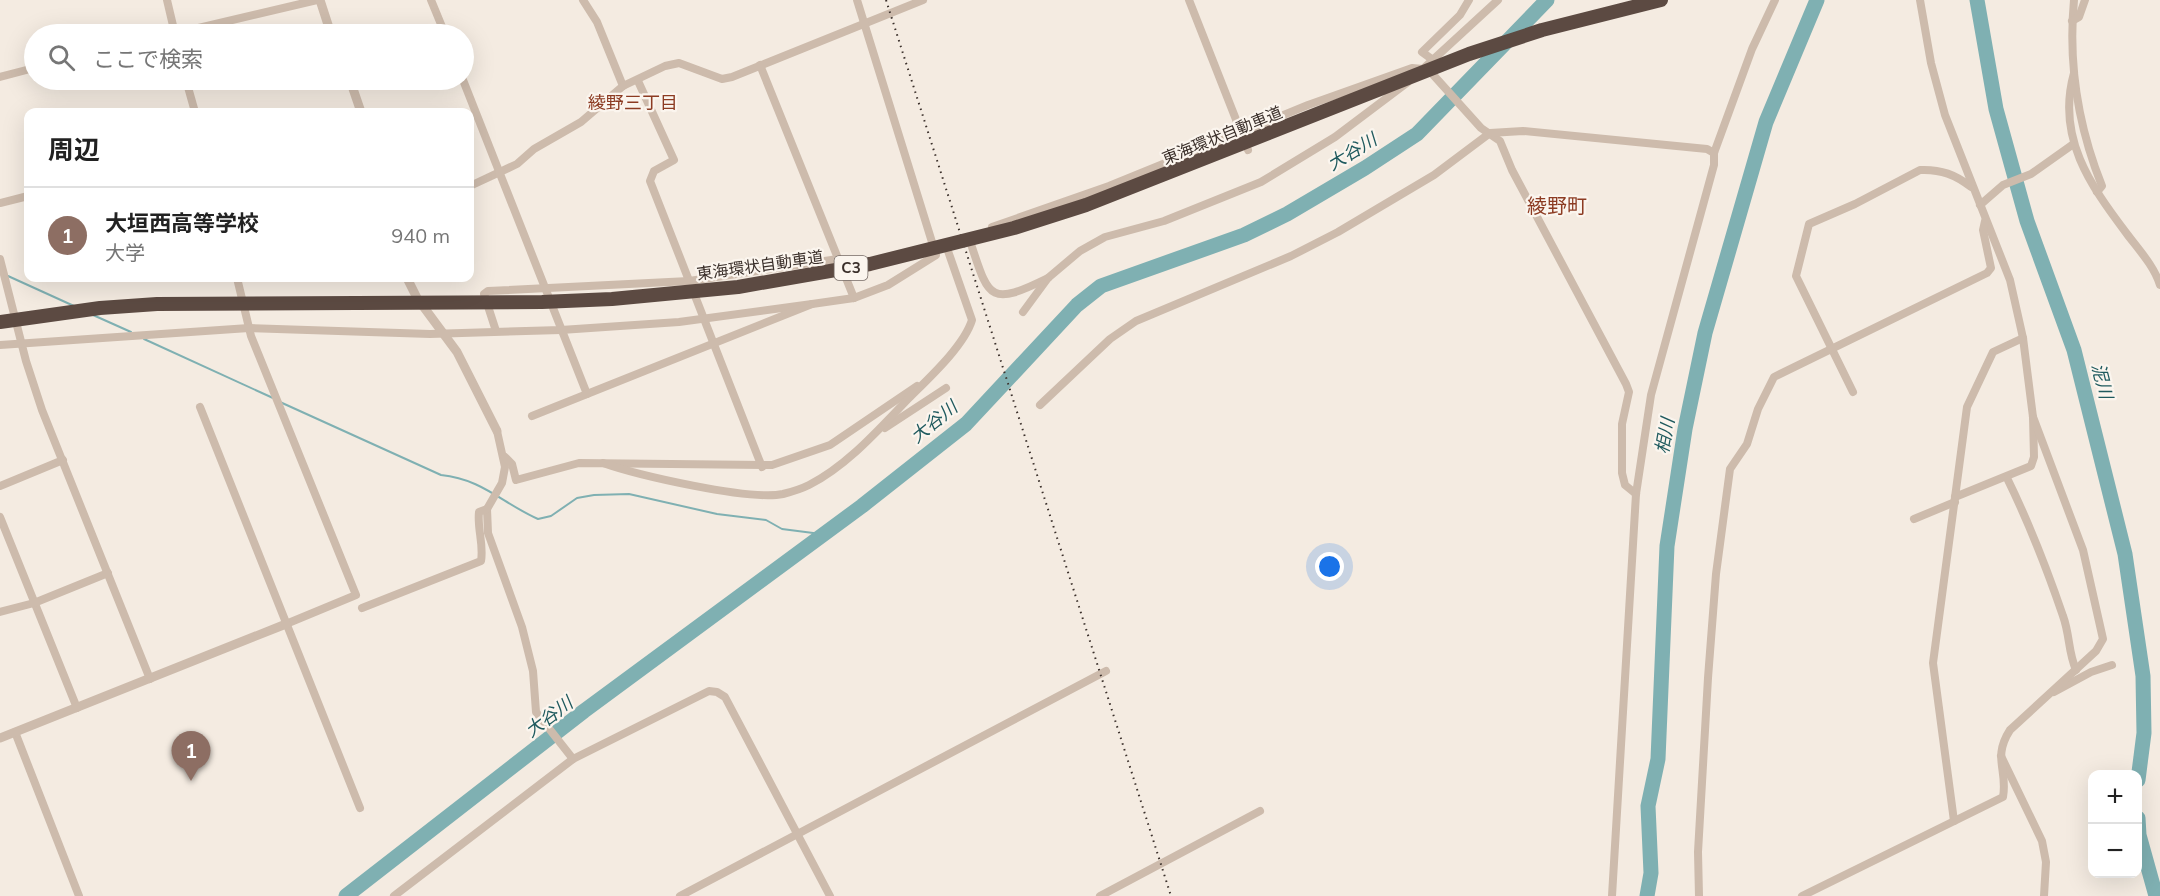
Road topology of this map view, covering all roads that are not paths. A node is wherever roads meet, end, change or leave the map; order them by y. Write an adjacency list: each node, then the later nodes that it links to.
1 (167, 0): 16 (street)
2 (318, 0): 17 (street); 18 (street)
3 (431, 0): 19 (street)
4 (583, 0): 28 (street)
5 (857, 0): 20 (street)
6 (923, 0): 20 (street)
7 (1189, 0): 34 (street)
8 (1469, 0): 21 (street)
9 (1498, 0): 21 (street)
10 (1661, 0): 62 (highway, 東海環状自動車道 / C3, bridge)
11 (1775, 0): 38 (street)
12 (1920, 0): 41 (street)
13 (2074, 0): 15 (street)
14 (2085, 0): 15 (street)
15 (2072, 21): 25 (street)
16 (172, 24)
17 (216, 24)
18 (327, 24)
19 (441, 24)
20 (865, 24): 22 (street); 49 (street)
21 (1433, 60): 23 (street)
22 (760, 65): 27 (street); 50 (street)
23 (1424, 68): 34 (street); 35 (street); 52 (street)
24 (24, 71): 26 (street)
25 (2073, 73): 36 (street); 42 (street)
26 (0, 77)
27 (638, 81): 28 (street); 53 (street)
28 (622, 86): 39 (street)
29 (189, 90): 32 (street)
30 (353, 90): 33 (street)
31 (467, 90): 39 (street)
32 (194, 108)
33 (360, 108)
34 (1241, 133): 37 (street); 47 (street)
35 (1490, 133): 38 (street); 76 (street); 88 (street)
36 (2072, 145): 42 (street); 45 (street)
37 (1248, 150)
38 (1714, 153): 88 (street)
39 (501, 174): 40 (street); 57 (street)
40 (474, 184)
41 (1972, 188): 45 (street); 71 (street)
42 (2097, 192): 56 (street)
43 (24, 197): 44 (street)
44 (0, 203)
45 (1980, 205): 46 (street)
46 (1985, 221): 67 (street); 71 (street)
47 (970, 241): 48 (street); 52 (street)
48 (948, 251): 49 (street); 72 (street)
49 (936, 255): 58 (street)
50 (838, 259): 53 (street); 58 (street)
51 (0, 260): 68 (street)
52 (1048, 278): 60 (street)
53 (689, 281): 57 (street); 61 (street)
54 (238, 282): 63 (street)
55 (409, 282): 66 (street)
56 (2160, 285)
57 (545, 290): 64 (street); 65 (street)
58 (854, 298): 59 (street)
59 (812, 304): 61 (street); 69 (street)
60 (1023, 312)
61 (705, 319): 64 (street); 69 (street)
62 (0, 322)
63 (249, 328): 66 (street); 68 (street); 98 (street)
64 (561, 330): 65 (street); 75 (street)
65 (496, 331): 66 (street)
66 (444, 333): 80 (street)
67 (2023, 338): 79 (street); 89 (street)
68 (21, 343): 70 (street); 83 (street)
69 (714, 344): 75 (street); 85 (street)
70 (0, 345)
71 (1831, 349): 74 (street); 119 (street)
72 (928, 379): 81 (street); 85 (street)
73 (946, 388): 81 (street)
74 (1853, 392)
75 (587, 394): 78 (street)
76 (1040, 405)
77 (200, 407): 98 (street)
78 (532, 416)
79 (2033, 417): 86 (street); 100 (street)
80 (497, 431): 82 (street)
81 (873, 435): 84 (street)
82 (505, 458): 84 (street); 90 (street)
83 (63, 460): 87 (street); 94 (street)
84 (603, 463): 85 (street)
85 (762, 467)
86 (2007, 478): 89 (street); 100 (street)
87 (0, 486)
88 (1636, 494): 118 (street)
89 (1955, 499): 92 (street); 111 (street)
90 (487, 509): 96 (street); 107 (street)
91 (0, 517): 93 (street)
92 (1914, 519)
93 (3, 531): 95 (street)
94 (108, 573): 95 (street); 102 (street)
95 (34, 603): 97 (street); 104 (street)
96 (362, 608)
97 (0, 612)
98 (286, 624): 102 (street); 109 (street)
99 (2112, 665): 103 (street)
100 (2076, 670): 103 (street)
101 (1106, 671): 112 (street)
102 (150, 678): 104 (street)
103 (2049, 694): 108 (street)
104 (77, 708): 105 (street)
105 (15, 732): 106 (street); 113 (street)
106 (0, 738)
107 (571, 755): 112 (street); 114 (street)
108 (1999, 756): 111 (street); 121 (street)
109 (360, 808)
110 (1260, 811): 117 (street)
111 (1954, 821): 120 (street)
112 (798, 835): 115 (street); 116 (street)
113 (79, 896)
114 (394, 896)
115 (680, 896)
116 (830, 896)
117 (1100, 896)
118 (1612, 896)
119 (1699, 896)
120 (1802, 896)
121 (2044, 896)

